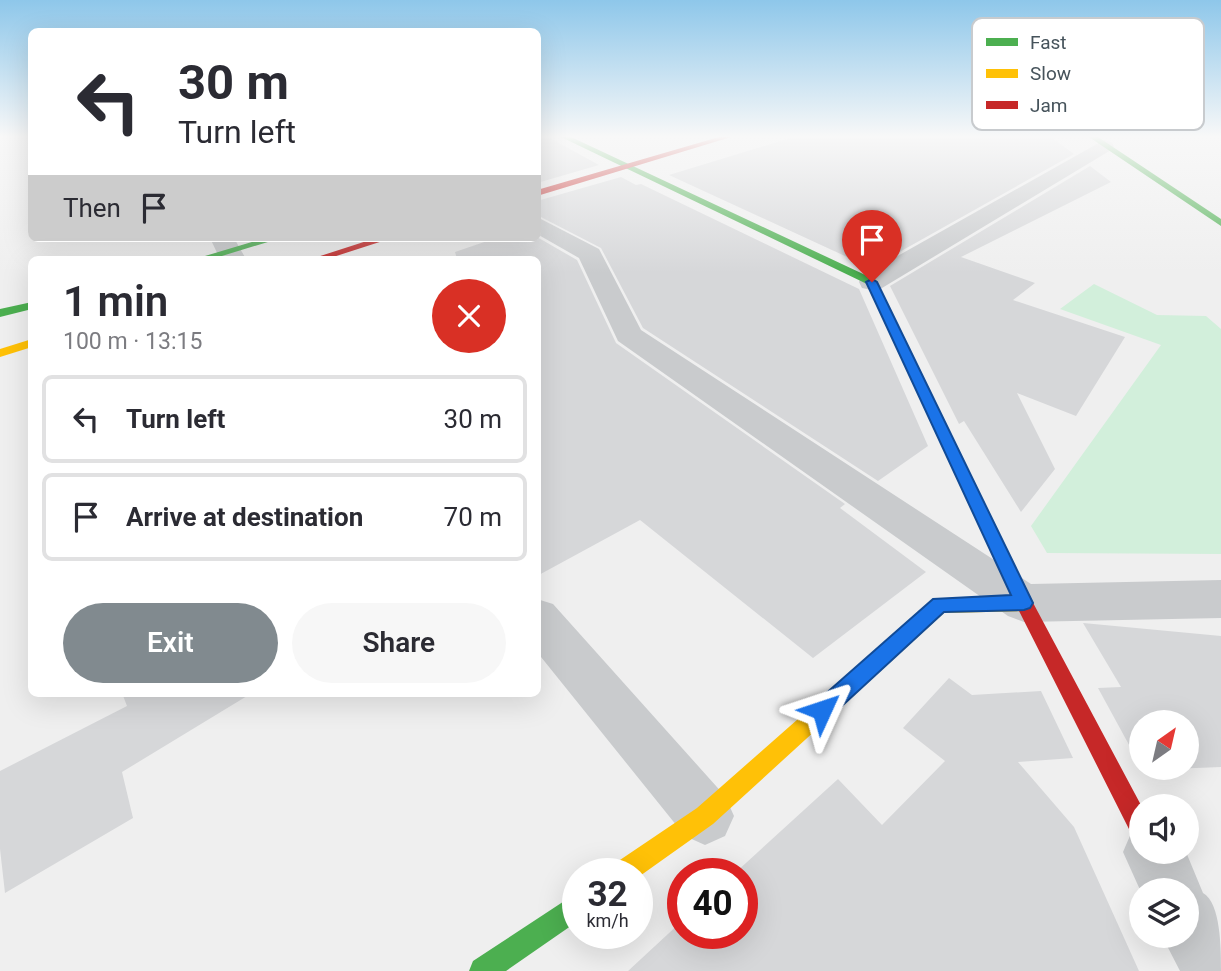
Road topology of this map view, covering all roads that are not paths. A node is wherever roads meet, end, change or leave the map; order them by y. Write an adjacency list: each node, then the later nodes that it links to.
1 (574, 182): 5 (main road)
2 (660, 182): 13 (main road)
3 (1032, 182): 13 (street)
4 (1160, 182): 6 (main road)
5 (541, 192)
6 (1221, 223)
7 (541, 226): 19 (street)
8 (260, 242): 10 (main road)
9 (373, 242): 12 (main road)
10 (227, 250): 11 (main road)
11 (209, 256)
12 (326, 256)
13 (872, 282): 19 (main road)
14 (28, 306): 15 (main road)
15 (0, 313)
16 (28, 344): 17 (main road)
17 (0, 353)
18 (1221, 599): 19 (street)
19 (1024, 603): 21 (main road); 22 (main road)
20 (541, 623): 22 (street)
21 (1129, 806)
22 (705, 816): 23 (main road)
23 (645, 858)
24 (562, 916): 26 (main road)
25 (1199, 941): 27 (street)
26 (483, 971)
27 (1215, 971)

